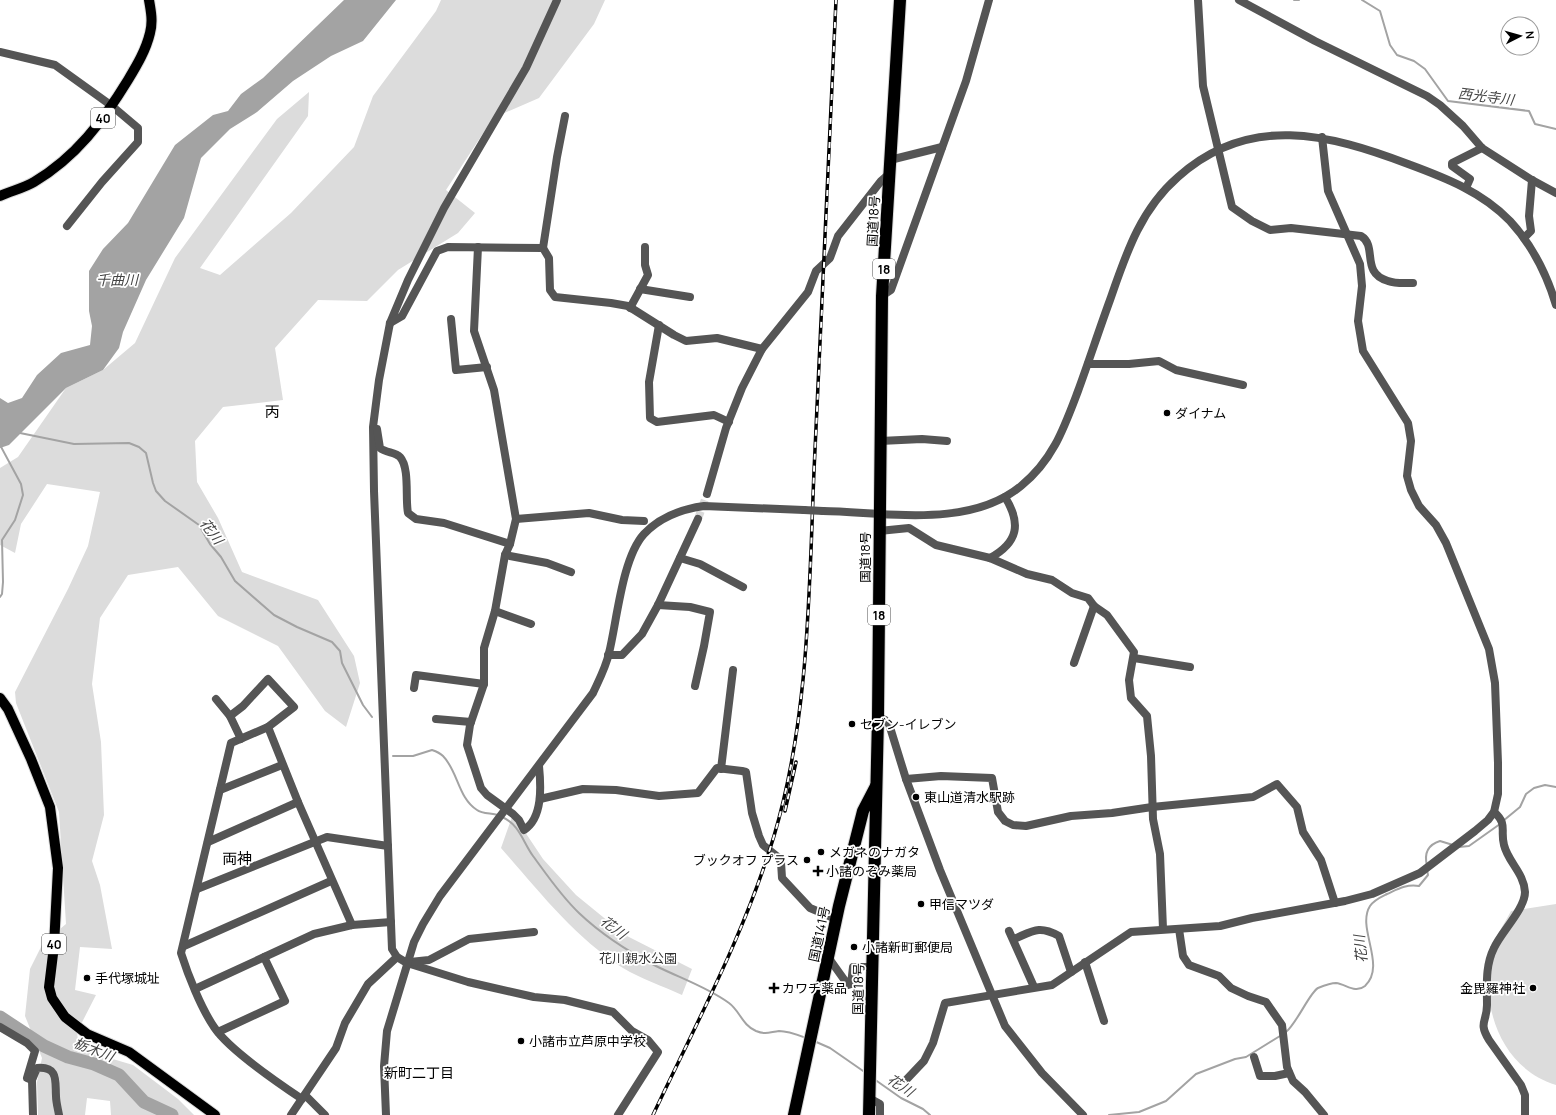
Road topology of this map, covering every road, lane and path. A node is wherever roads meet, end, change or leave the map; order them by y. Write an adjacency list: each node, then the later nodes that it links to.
1 (149, 0): 8 (main road, 40)
2 (558, 0): 33 (street)
3 (900, 0): 14 (highway, 国道18号 / 18)
4 (989, 0): 11 (street)
5 (1198, 0): 13 (street)
6 (1240, 0): 12 (street)
7 (0, 52): 8 (street)
8 (112, 106): 19 (main road, 40); 20 (street)
9 (565, 116): 25 (street)
10 (1322, 138): 13 (street); 17 (street); 21 (street)
11 (942, 147): 14 (street); 28 (street)
12 (1482, 148): 16 (street); 17 (street)
13 (1218, 151): 21 (street); 36 (street)
14 (890, 160): 15 (highway, 国道18号 / 18)
15 (889, 174): 28 (highway, 国道18号 / 18); 35 (street)
16 (1532, 180): 18 (street); 22 (street)
17 (1466, 188): 22 (street)
18 (1556, 193)
19 (0, 196)
20 (66, 226)
21 (1348, 236): 26 (street); 86 (street)
22 (1524, 238): 30 (street)
23 (478, 247): 25 (street); 33 (street); 37 (street)
24 (645, 247): 27 (street)
25 (543, 248): 31 (street)
26 (1413, 284)
27 (640, 289): 29 (street); 31 (street)
28 (882, 296): 41 (highway, 国道18号 / 18)
29 (690, 297)
30 (1556, 306)
31 (630, 308): 34 (street)
32 (451, 319): 37 (street)
33 (390, 323): 40 (street)
34 (660, 325): 35 (street); 39 (street)
35 (762, 350): 39 (street)
36 (1088, 364): 38 (street); 44 (street)
37 (486, 367): 46 (street)
38 (1243, 385)
39 (729, 422): 43 (street)
40 (373, 427): 50 (street); 91 (street)
41 (880, 441): 42 (street); 45 (highway, 国道18号 / 18)
42 (946, 441)
43 (707, 494)
44 (1005, 497): 45 (street); 53 (street)
45 (879, 513): 49 (highway, 国道18号 / 18); 60 (street, bridge)
46 (516, 519): 48 (street); 50 (street)
47 (698, 519): 52 (street)
48 (644, 521)
49 (879, 531): 53 (street); 71 (highway, 国道18号 / 18)
50 (510, 544): 51 (street)
51 (506, 555): 54 (street); 58 (street)
52 (680, 558): 55 (street); 56 (street)
53 (990, 558): 57 (street)
54 (570, 572)
55 (743, 588)
56 (658, 605): 60 (street); 66 (street)
57 (1094, 606): 61 (street); 62 (street)
58 (495, 611): 59 (street); 65 (street)
59 (531, 624)
60 (608, 655): 77 (street)
61 (1134, 658): 63 (street); 84 (street)
62 (1074, 663)
63 (1190, 667)
64 (733, 670): 78 (street)
65 (484, 684): 67 (street); 73 (street)
66 (695, 686)
67 (414, 688)
68 (0, 698): 125 (main road, 40)
69 (216, 699): 70 (street)
70 (230, 716): 74 (street); 75 (street)
71 (878, 717): 79 (street); 80 (highway, 国道18号 / 18)
72 (436, 719): 73 (street)
73 (471, 722): 85 (street)
74 (268, 727): 75 (street); 76 (street)
75 (240, 739): 81 (street)
76 (282, 765): 81 (street); 83 (street)
77 (539, 766): 82 (street); 85 (street)
78 (721, 769): 82 (street); 95 (street)
79 (906, 779): 84 (street); 113 (street)
80 (876, 785): 87 (highway, 国道141号); 88 (highway, 国道18号 / 18)
81 (220, 790): 89 (street)
82 (540, 799): 85 (street)
83 (298, 802): 89 (street); 90 (street)
84 (1152, 807): 94 (street); 98 (street)
85 (504, 812): 108 (street)
86 (1494, 812): 94 (street); 135 (street)
87 (859, 826): 88 (highway); 95 (highway, 国道141号)
88 (876, 831): 109 (highway, 国道18号 / 18)
89 (208, 842): 93 (street)
90 (315, 842): 91 (street); 92 (street); 93 (street)
91 (388, 846): 96 (street)
92 (331, 881): 97 (street); 103 (street)
93 (197, 889): 103 (street)
94 (1335, 903): 99 (street)
95 (836, 919): 106 (highway, 国道141号)
96 (391, 922): 97 (street); 105 (street)
97 (352, 925): 104 (street)
98 (1163, 929): 99 (street); 107 (street)
99 (1179, 929): 118 (street)
100 (1009, 931): 102 (street)
101 (534, 932): 108 (street)
102 (1014, 939): 110 (street); 111 (street)
103 (184, 946): 112 (street)
104 (264, 957): 112 (street); 116 (street)
105 (397, 957): 108 (street); 121 (street)
106 (828, 957): 109 (street); 130 (highway, 国道141号)
107 (1086, 962): 110 (street); 114 (street)
108 (407, 963): 128 (street); 129 (street)
109 (873, 967): 122 (highway, 国道18号 / 18)
110 (1071, 972): 111 (street)
111 (1034, 987): 113 (street)
112 (195, 989): 116 (street)
113 (990, 994): 120 (street); 133 (street)
114 (1104, 1021)
115 (0, 1027): 119 (street)
116 (218, 1032): 121 (street)
117 (1254, 1057): 118 (street)
118 (1289, 1073): 134 (street)
119 (32, 1080): 123 (street); 124 (street)
120 (906, 1080)
121 (303, 1097): 126 (street); 127 (street)
122 (869, 1098): 131 (highway, 国道18号 / 18); 132 (street)
123 (33, 1115)
124 (59, 1115)
125 (215, 1115)
126 (291, 1115)
127 (325, 1115)
128 (386, 1115)
129 (618, 1115)
130 (794, 1115)
131 (869, 1115)
132 (880, 1115)
133 (1083, 1115)
134 (1324, 1115)
135 (1525, 1115)

